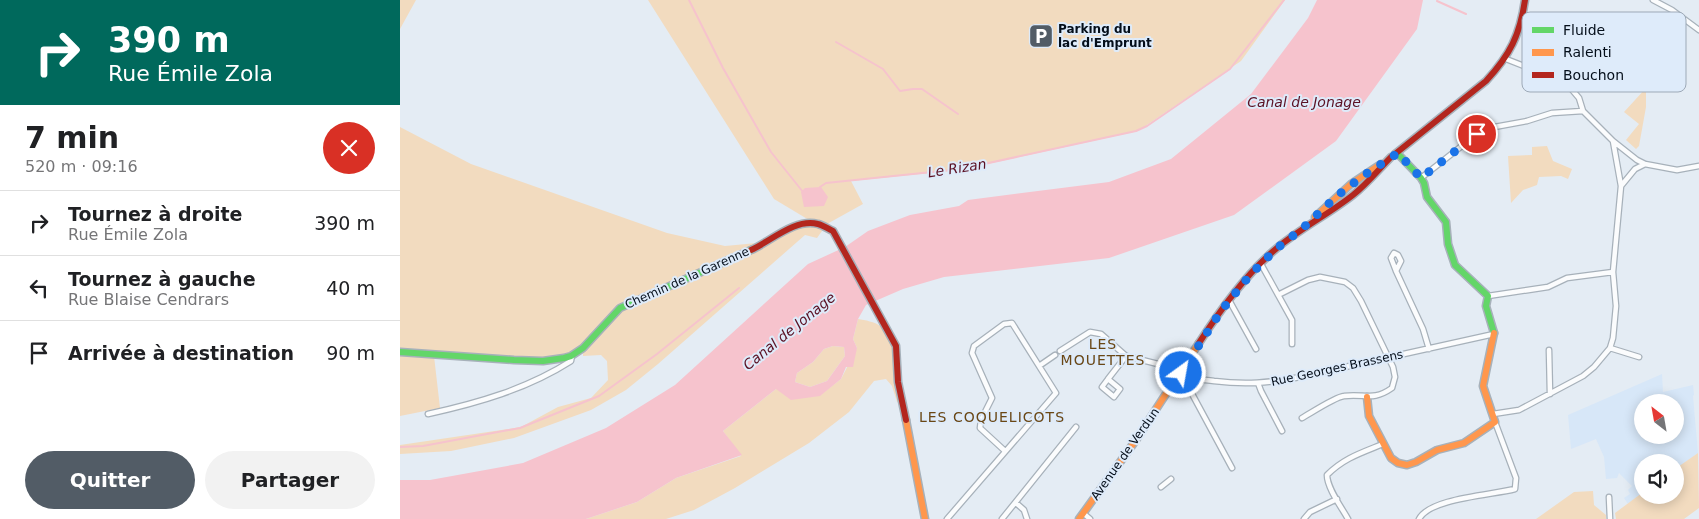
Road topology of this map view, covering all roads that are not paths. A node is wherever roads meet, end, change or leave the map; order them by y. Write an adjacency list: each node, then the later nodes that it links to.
1 (1653, 0): 2 (street)
2 (1675, 12)
3 (1686, 20): 5 (street)
4 (1522, 21): 6 (street, Avenue de Verdun)
5 (1699, 30)
6 (1506, 59): 7 (street); 11 (street, Avenue de Verdun)
7 (1522, 65)
8 (1574, 92): 9 (street)
9 (1583, 111): 10 (street); 14 (street)
10 (1613, 141): 12 (street); 15 (street)
11 (1398, 153): 14 (street); 16 (street, Avenue de Verdun)
12 (1645, 164): 13 (street); 15 (street)
13 (1699, 166)
14 (1421, 178): 20 (street)
15 (1621, 186): 18 (street)
16 (1261, 264): 19 (street); 21 (street, Avenue de Verdun)
17 (1396, 271): 26 (street)
18 (1612, 272): 20 (street); 24 (street)
19 (1278, 296): 23 (street); 32 (street)
20 (1488, 296): 22 (street)
21 (1229, 300): 25 (street); 34 (street, Avenue de Verdun)
22 (1494, 334): 26 (street, Rue Georges Brassens); 42 (street)
23 (1292, 344)
24 (1610, 348): 31 (street); 39 (street)
25 (1256, 349)
26 (1429, 349): 32 (street, Rue Georges Brassens)
27 (1549, 350): 39 (street)
28 (400, 352): 29 (street)
29 (572, 355): 41 (street); 56 (street, Chemin de la Garenne)
30 (1126, 356): 33 (street); 35 (street); 38 (street)
31 (1639, 357)
32 (1388, 358): 37 (street, Rue Georges Brassens); 40 (street)
33 (1039, 366): 48 (street); 48 (street)
34 (1181, 373): 36 (street, Rue Georges Brassens); 38 (street, Avenue de Verdun)
35 (1108, 379)
36 (1191, 379): 37 (street, Rue Georges Brassens); 49 (street)
37 (1258, 383): 46 (street)
38 (1172, 385): 55 (street, Avenue de Verdun)
39 (1550, 394): 42 (street)
40 (1367, 397): 43 (street); 47 (street)
41 (428, 414)
42 (1493, 414): 44 (street)
43 (1302, 418)
44 (1495, 422): 47 (street); 63 (street)
45 (1076, 427): 54 (street)
46 (1282, 431)
47 (1383, 444): 53 (street)
48 (1005, 451): 57 (street)
49 (1232, 468)
50 (1170, 479): 51 (street)
51 (1161, 487)
52 (1609, 496): 64 (street)
53 (1337, 499): 61 (street); 62 (street)
54 (1016, 503): 58 (street); 59 (street)
55 (1081, 516): 60 (street)
56 (925, 519)
57 (947, 519)
58 (1002, 519)
59 (1027, 519)
60 (1090, 519)
61 (1304, 519)
62 (1348, 519)
63 (1419, 519)
64 (1610, 519)

